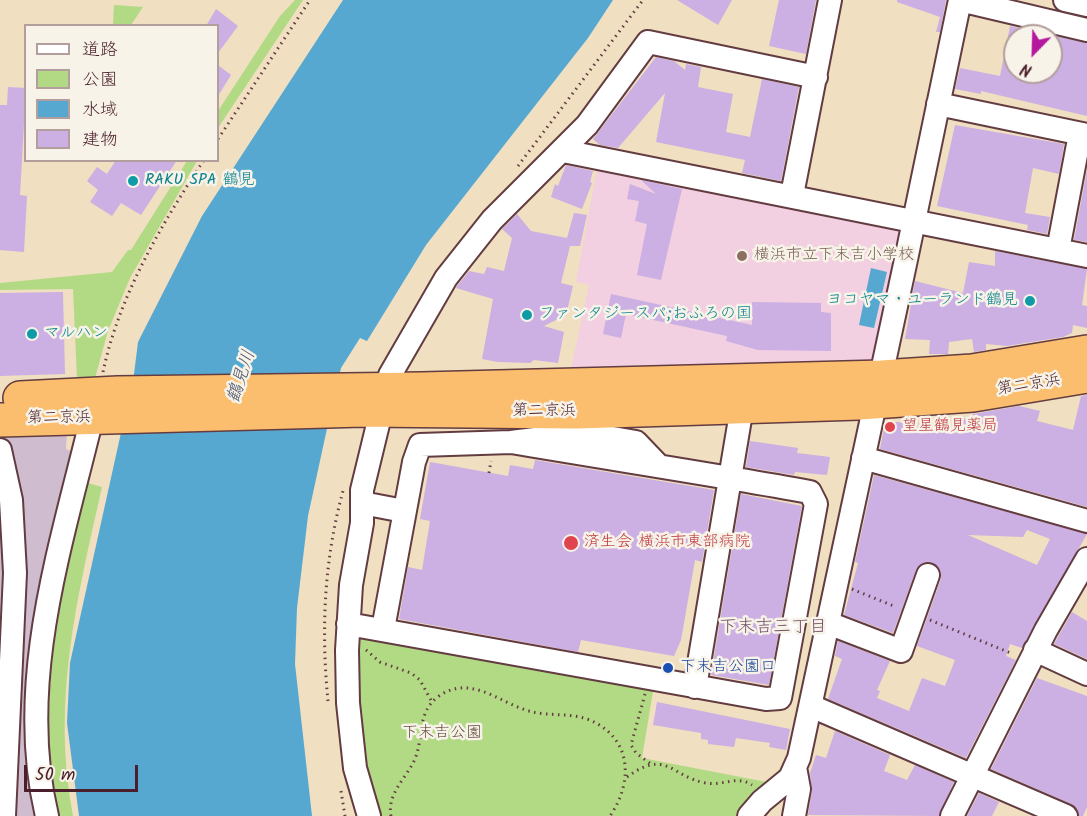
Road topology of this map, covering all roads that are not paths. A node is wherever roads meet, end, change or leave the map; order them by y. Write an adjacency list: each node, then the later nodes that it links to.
1 (830, 0): 6 (street)
2 (960, 0): 5 (street); 7 (street)
3 (1065, 0): 4 (street)
4 (1087, 5)
5 (1087, 30)
6 (816, 76): 9 (street); 10 (street)
7 (938, 104): 8 (street); 11 (street)
8 (1083, 134): 12 (street)
9 (558, 142): 10 (street); 18 (street)
10 (792, 195): 11 (street)
11 (915, 222): 12 (street); 16 (street)
12 (1058, 250): 13 (street)
13 (1087, 256)
14 (1087, 352): 16 (highway, 第二京浜)
15 (1087, 376): 16 (highway, 第二京浜)
16 (879, 390): 18 (highway, 第二京浜); 20 (highway, 第二京浜); 23 (street)
17 (0, 399): 19 (highway, 第二京浜)
18 (383, 400): 19 (highway, 第二京浜); 20 (highway, 第二京浜); 25 (street)
19 (104, 401): 21 (highway, 第二京浜); 41 (street)
20 (742, 408): 24 (street)
21 (0, 420)
22 (0, 450): 33 (street)
23 (862, 458): 27 (street); 30 (street)
24 (732, 478): 26 (street); 36 (street); 36 (street)
25 (362, 503): 26 (street); 31 (street)
26 (404, 511): 32 (street)
27 (1087, 521)
28 (1087, 559): 34 (street)
29 (928, 575): 30 (street)
30 (828, 623): 37 (street)
31 (353, 625): 32 (street); 42 (street)
32 (383, 629): 36 (street)
33 (6, 641): 40 (street)
34 (1033, 655): 35 (street); 39 (street)
35 (1087, 674)
36 (695, 687)
37 (811, 706): 38 (street); 39 (street)
38 (795, 767): 43 (street); 44 (street)
39 (972, 776): 45 (street); 46 (street)
40 (4, 816)
41 (46, 816)
42 (369, 816)
43 (749, 816)
44 (794, 816)
45 (952, 816)
46 (1066, 816)

